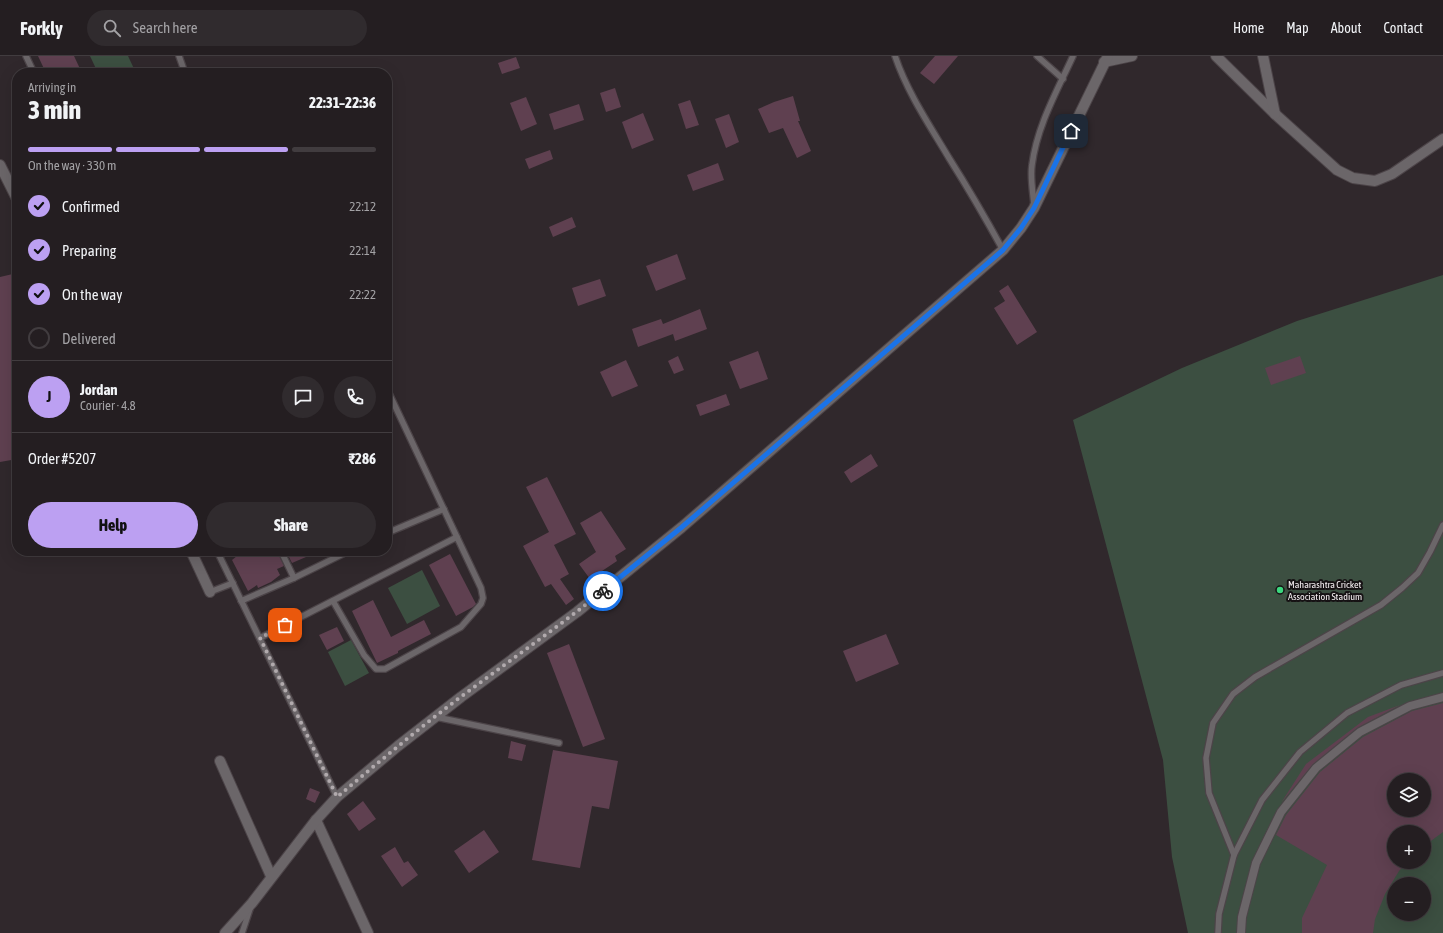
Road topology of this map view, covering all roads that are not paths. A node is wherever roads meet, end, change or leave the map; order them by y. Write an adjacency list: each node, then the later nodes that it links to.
1 (26, 56): 10 (lane)
2 (179, 56): 11 (lane)
3 (895, 56): 18 (lane)
4 (1037, 56): 12 (lane)
5 (1074, 56): 12 (lane)
6 (1132, 56): 9 (street)
7 (1216, 56): 13 (street)
8 (1263, 56): 13 (street)
9 (1106, 59): 17 (street)
10 (32, 68)
11 (183, 68)
12 (1063, 79): 17 (lane)
13 (1275, 114): 14 (street)
14 (1443, 139)
15 (0, 165): 16 (street)
16 (12, 189)
17 (1034, 208): 18 (street)
18 (1003, 250): 36 (street)
19 (392, 400): 20 (lane)
20 (444, 509): 22 (lane); 23 (lane)
21 (1443, 525): 41 (lane)
22 (392, 531)
23 (457, 537): 32 (lane); 32 (lane)
24 (193, 556): 30 (street)
25 (220, 556): 29 (lane)
26 (283, 556): 28 (lane)
27 (339, 556): 28 (lane)
28 (294, 578): 31 (lane)
29 (233, 583): 30 (lane); 31 (lane)
30 (210, 592)
31 (241, 600): 33 (lane)
32 (333, 601): 33 (lane)
33 (260, 638): 39 (lane)
34 (1443, 673): 41 (lane)
35 (1443, 697): 48 (street)
36 (434, 717): 37 (lane); 39 (street)
37 (559, 743)
38 (220, 761): 42 (street)
39 (337, 797): 40 (street)
40 (316, 820): 42 (street); 46 (street)
41 (1234, 855): 47 (lane)
42 (271, 876): 43 (street)
43 (252, 903): 44 (street); 45 (lane)
44 (225, 933)
45 (242, 933)
46 (368, 933)
47 (1218, 933)
48 (1241, 933)

